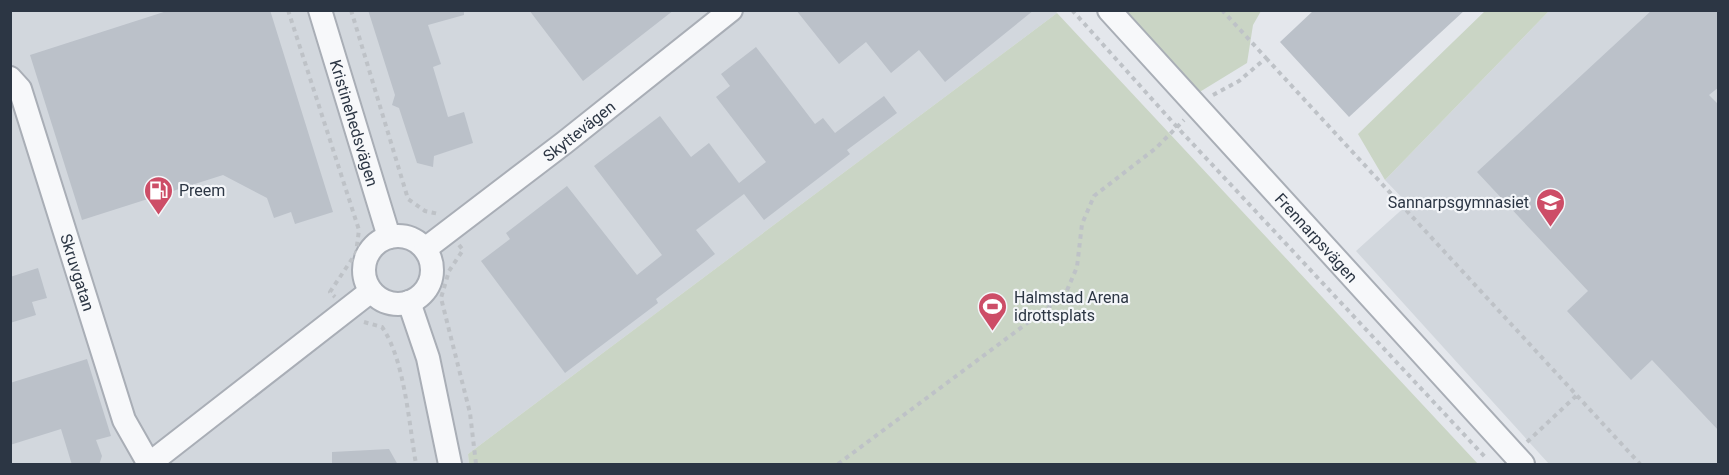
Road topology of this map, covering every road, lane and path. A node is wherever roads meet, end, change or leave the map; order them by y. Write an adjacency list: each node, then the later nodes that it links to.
1 (288, 10): 15 (path)
2 (320, 10): 11 (street, Kristinehedsvägen)
3 (731, 10): 12 (street, Skyttevägen)
4 (1072, 10): 10 (path)
5 (1109, 10): 9 (street, Frennarpsvägen)
6 (1222, 10): 7 (path)
7 (1266, 58): 9 (path); 16 (path)
8 (10, 78): 18 (street, Skruvgatan)
9 (1196, 108): 10 (path); 17 (street, Frennarpsvägen)
10 (1177, 127): 21 (path); 22 (path)
11 (389, 237): 12 (street); 13 (street)
12 (425, 249): 14 (street)
13 (371, 291): 14 (street); 15 (street)
14 (409, 302): 20 (street)
15 (347, 310): 18 (street); 19 (path)
16 (1577, 395): 17 (path); 23 (path)
17 (1518, 460)
18 (149, 464)
19 (416, 465)
20 (450, 465)
21 (838, 465)
22 (1493, 465)
23 (1640, 465)

